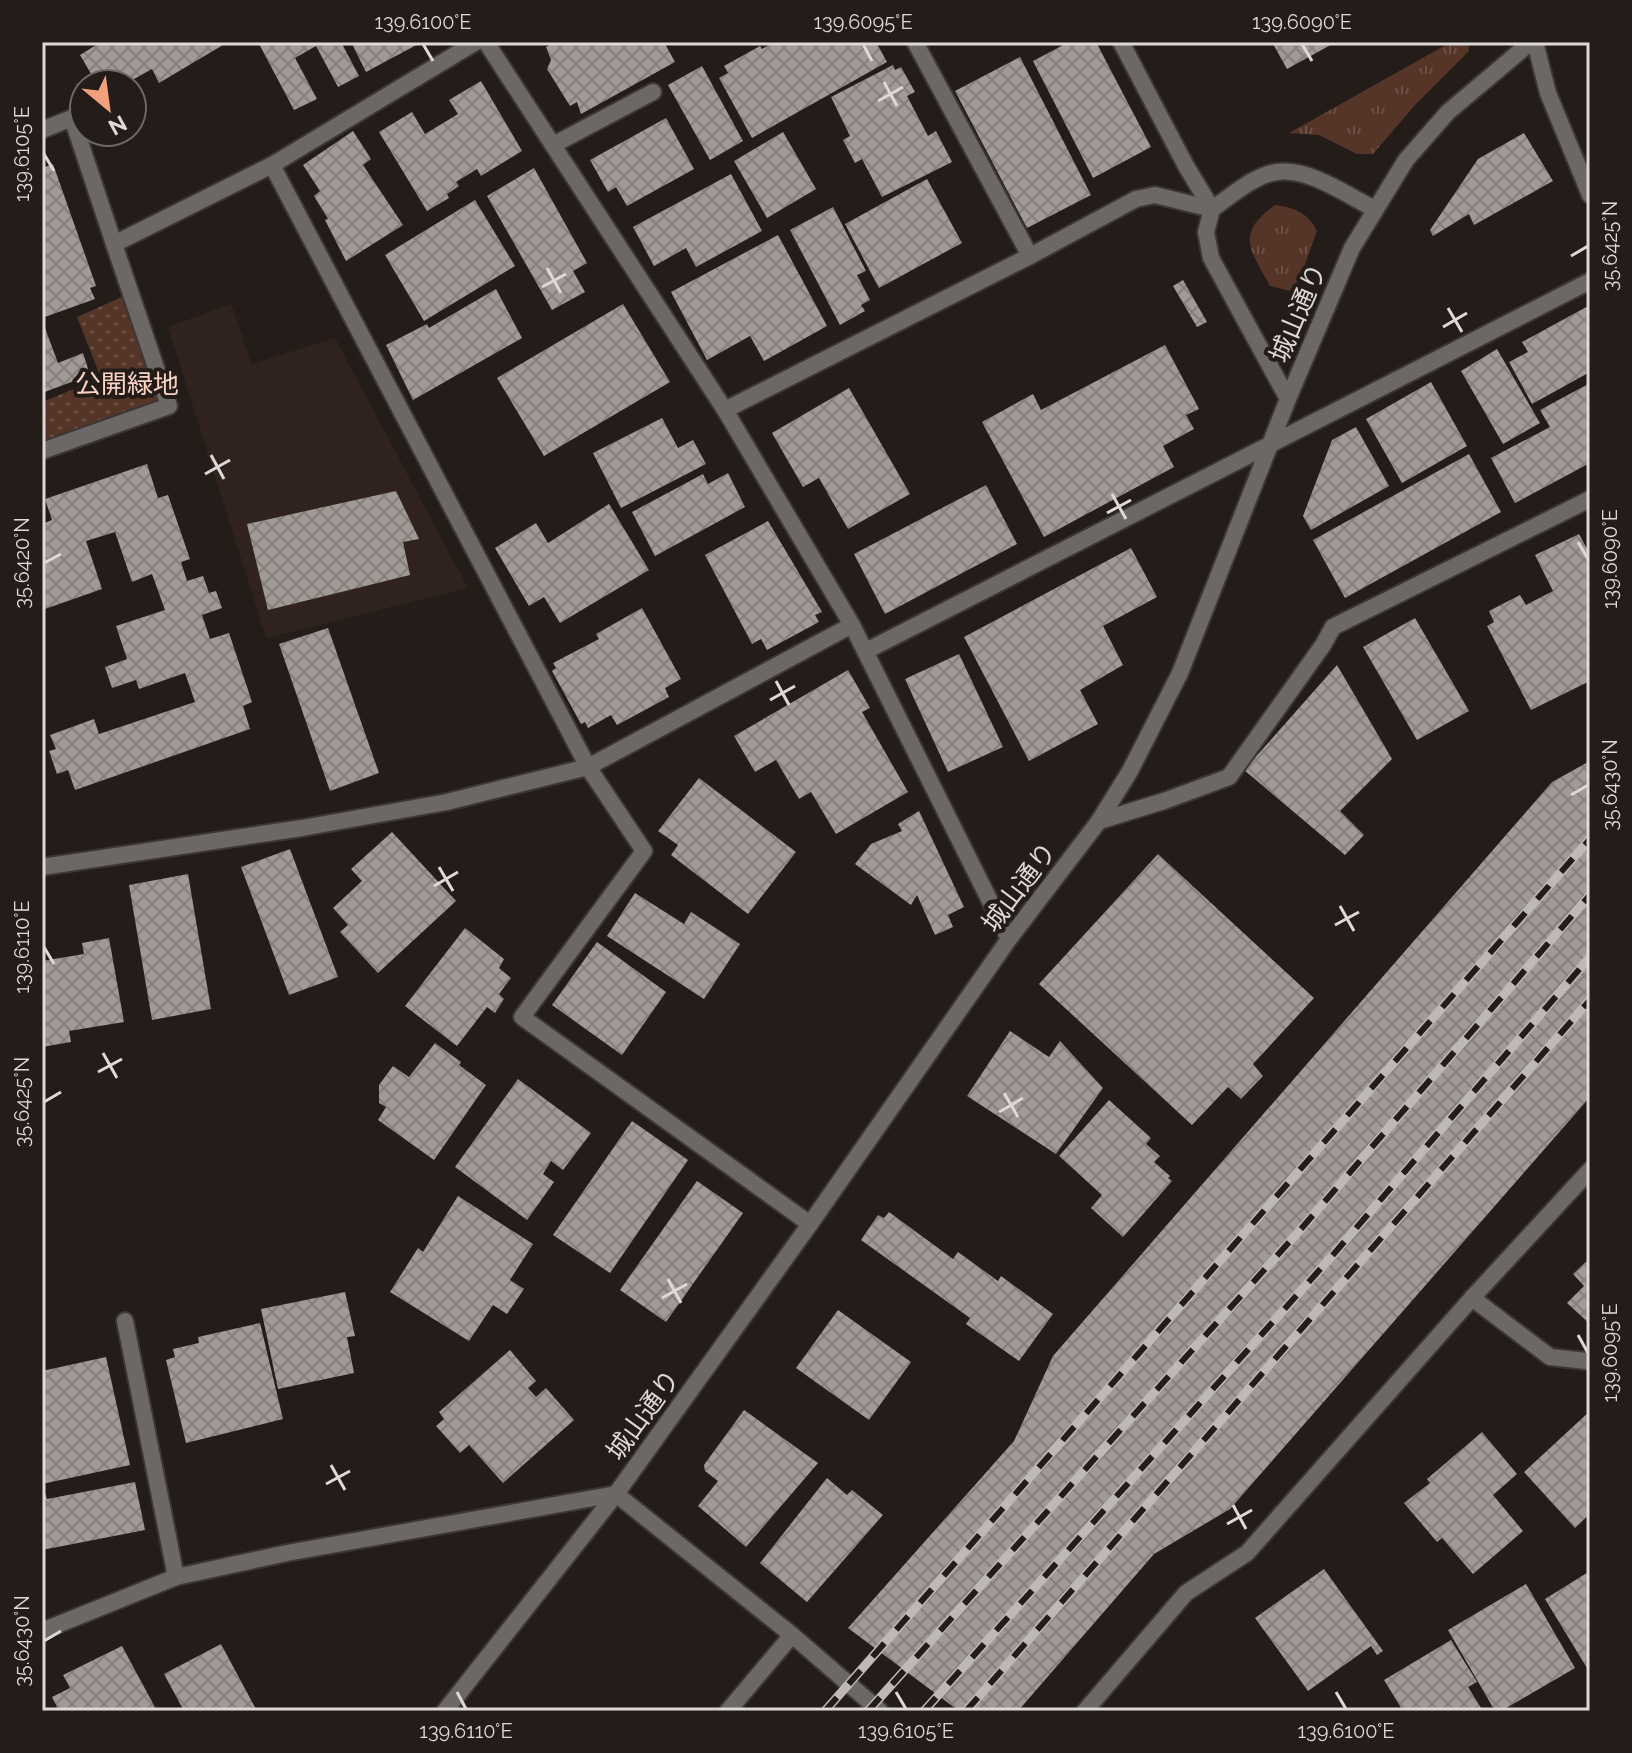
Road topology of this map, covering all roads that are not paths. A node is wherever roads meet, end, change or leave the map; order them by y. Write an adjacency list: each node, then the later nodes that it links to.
1 (476, 42): 9 (street)
2 (486, 42): 8 (street)
3 (915, 42): 14 (street)
4 (1121, 42): 11 (street)
5 (1533, 42): 10 (street); 12 (street, 城山通り)
6 (653, 92): 8 (street)
7 (42, 130): 13 (street)
8 (553, 145): 17 (street)
9 (272, 165): 13 (street); 23 (street)
10 (1590, 195)
11 (1212, 209): 12 (street); 14 (street); 16 (street)
12 (1375, 209): 16 (street, 城山通り)
13 (114, 244): 19 (street)
14 (1030, 256): 17 (street)
15 (1590, 281): 18 (street)
16 (1288, 399): 18 (street, 城山通り)
17 (725, 410): 21 (street)
18 (1273, 441): 22 (street); 24 (street, 城山通り)
19 (42, 451)
20 (1590, 499): 24 (street)
21 (852, 625): 22 (street); 23 (street)
22 (866, 651): 26 (street)
23 (588, 767): 25 (street); 28 (street)
24 (1099, 821): 26 (street, 城山通り)
25 (42, 867)
26 (1009, 939): 28 (street, 城山通り)
27 (1590, 1170): 29 (street)
28 (810, 1224): 32 (street, 城山通り)
29 (1472, 1298): 31 (street); 39 (street)
30 (125, 1321): 33 (street)
31 (1590, 1359)
32 (616, 1494): 33 (street); 35 (street); 36 (street, 城山通り)
33 (176, 1577): 34 (street)
34 (42, 1631)
35 (792, 1635): 37 (street); 38 (street)
36 (445, 1711)
37 (728, 1711)
38 (880, 1711)
39 (1085, 1711)

